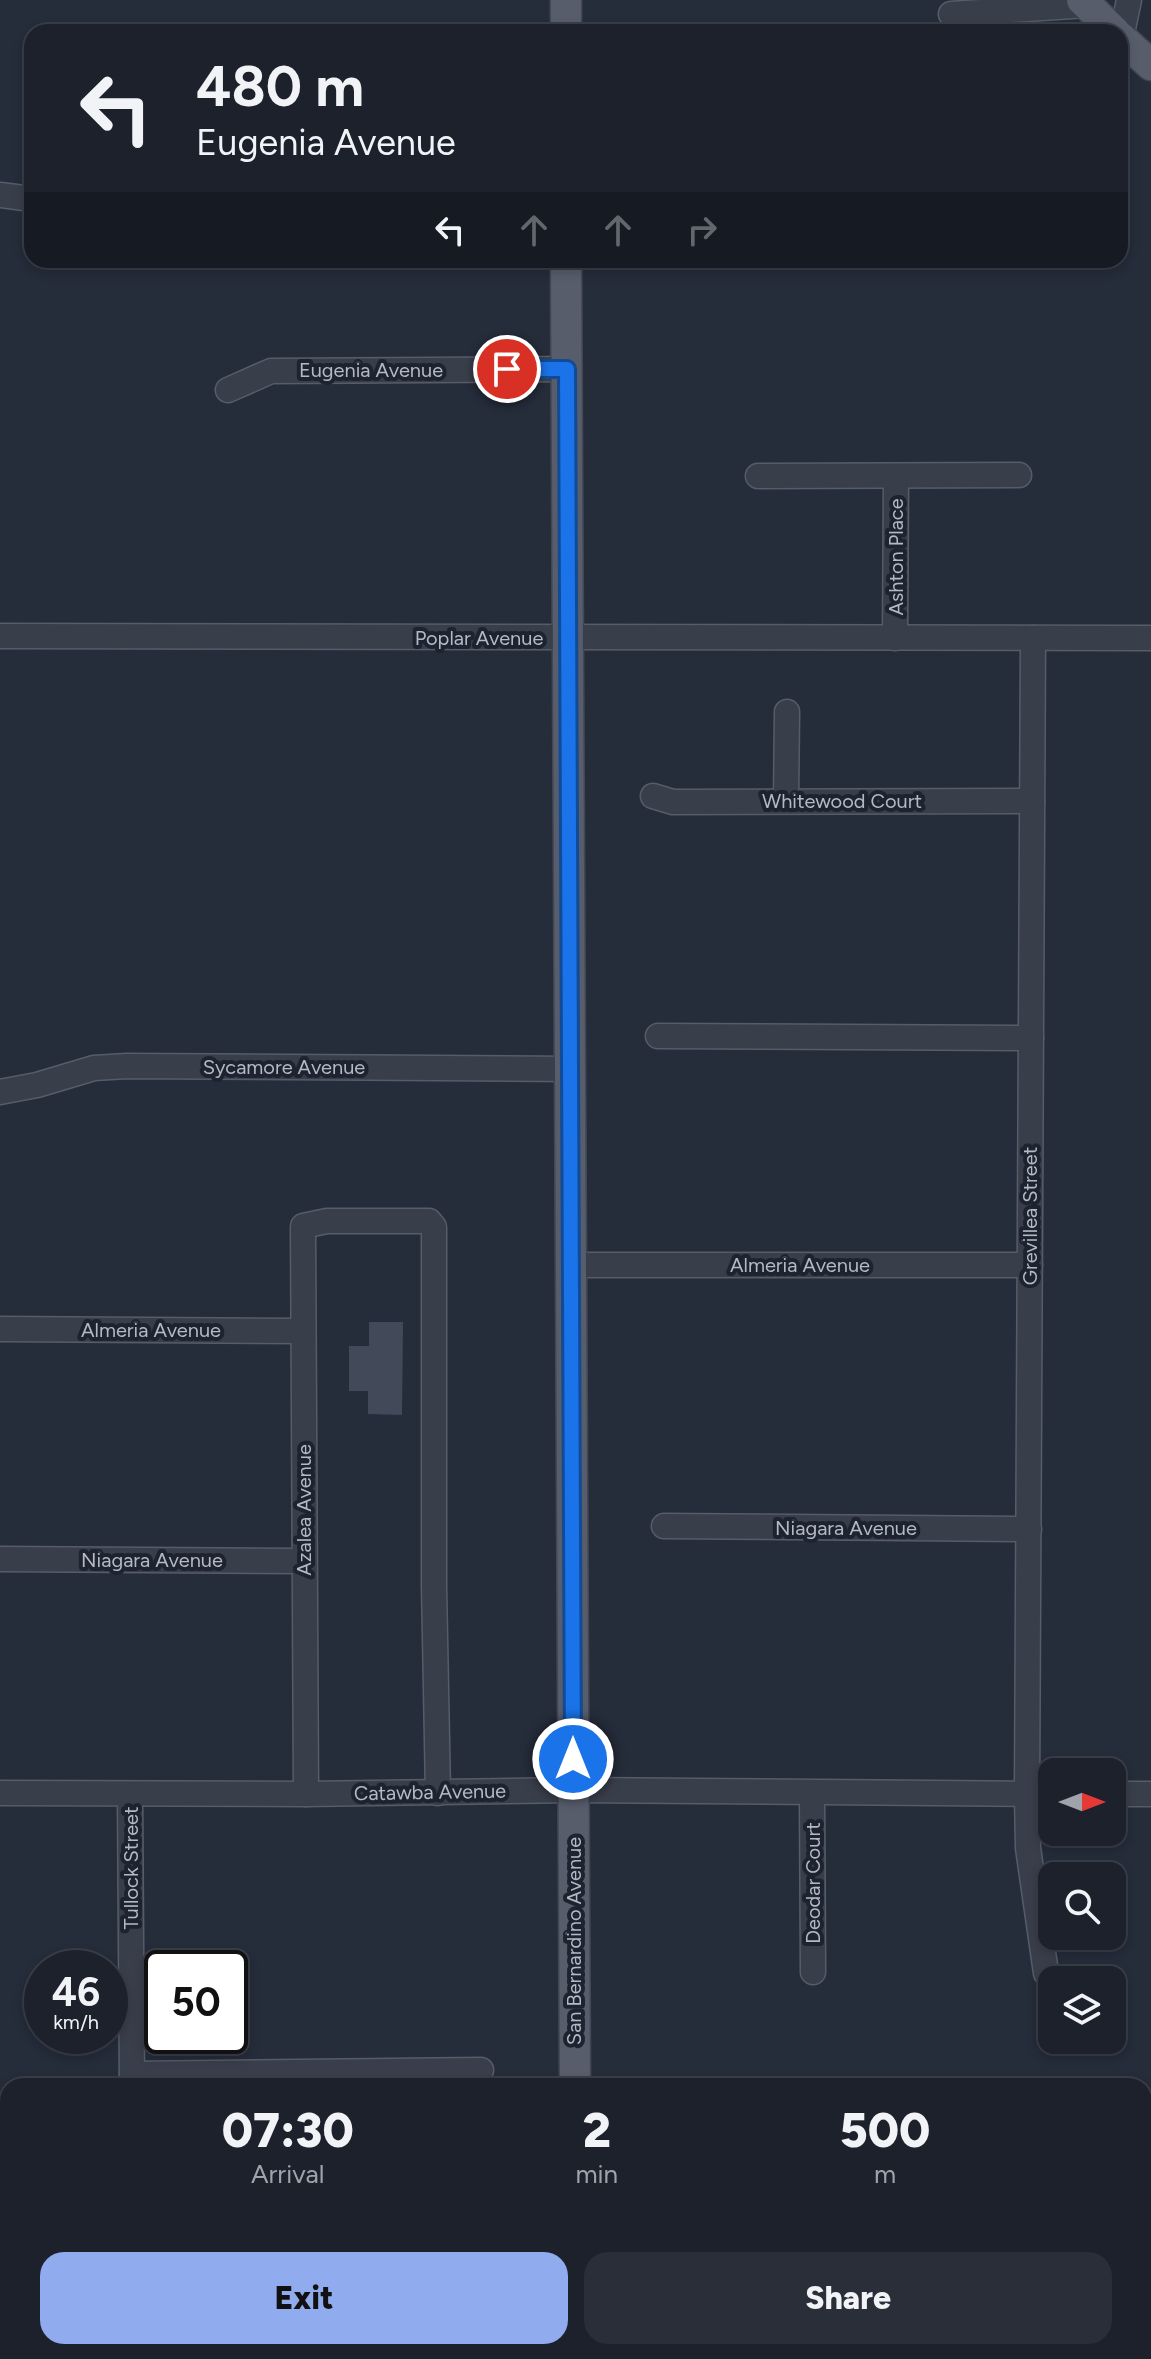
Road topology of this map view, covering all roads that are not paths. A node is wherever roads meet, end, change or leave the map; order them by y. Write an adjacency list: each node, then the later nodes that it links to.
1 (566, 0): 5 (main road)
2 (1129, 0): 7 (street)
3 (1085, 2): 4 (street); 6 (main road)
4 (951, 14)
5 (566, 24)
6 (1110, 24)
7 (1132, 44)
8 (0, 195): 9 (street)
9 (24, 198)
10 (566, 268): 11 (main road, San Bernardino Avenue)
11 (567, 369): 12 (street, Eugenia Avenue); 17 (main road, San Bernardino Avenue)
12 (228, 390)
13 (1019, 475): 15 (street, Ashton Place)
14 (758, 476): 15 (street, Ashton Place)
15 (896, 477): 18 (street, Ashton Place)
16 (0, 636): 17 (street, Poplar Avenue)
17 (568, 638): 18 (street, Poplar Avenue); 27 (main road, San Bernardino Avenue)
18 (895, 638): 19 (street, Poplar Avenue)
19 (1033, 638): 20 (street, Poplar Avenue); 24 (street, Grevillea Street)
20 (1151, 638)
21 (787, 712): 23 (street)
22 (653, 796): 23 (street, Whitewood Court)
23 (786, 801): 24 (street, Whitewood Court)
24 (1032, 801): 26 (street, Grevillea Street)
25 (658, 1036): 26 (street)
26 (1031, 1038): 30 (street, Grevillea Street)
27 (571, 1069): 28 (street, Sycamore Avenue); 29 (main road, San Bernardino Avenue)
28 (0, 1092)
29 (570, 1265): 30 (street, Almeria Avenue); 37 (main road, San Bernardino Avenue)
30 (1030, 1265): 34 (street, Grevillea Street)
31 (0, 1329): 32 (street, Almeria Avenue)
32 (302, 1331): 36 (street, Azalea Avenue); 39 (street, Azalea Avenue)
33 (664, 1526): 34 (street, Niagara Avenue)
34 (1029, 1529): 42 (street, Grevillea Street)
35 (0, 1559): 36 (street, Niagara Avenue)
36 (304, 1561): 40 (street, Azalea Avenue)
37 (573, 1790): 39 (street, Catawba Avenue); 41 (street, Catawba Avenue); 52 (main road, San Bernardino Avenue)
38 (0, 1793): 46 (street, Catawba Avenue)
39 (438, 1793): 40 (street, Catawba Avenue)
40 (306, 1794): 46 (street, Catawba Avenue)
41 (812, 1794): 42 (street, Catawba Avenue); 48 (street, Deodar Court)
42 (1027, 1794): 43 (street, Catawba Avenue); 47 (street, Grevillea Street)
43 (1038, 1794)
44 (1126, 1794): 45 (street)
45 (1151, 1794)
46 (130, 1795): 50 (street, Tullock Street)
47 (1045, 1966)
48 (813, 1972)
49 (481, 2070): 51 (street)
50 (132, 2078)
51 (202, 2078)
52 (575, 2078)

